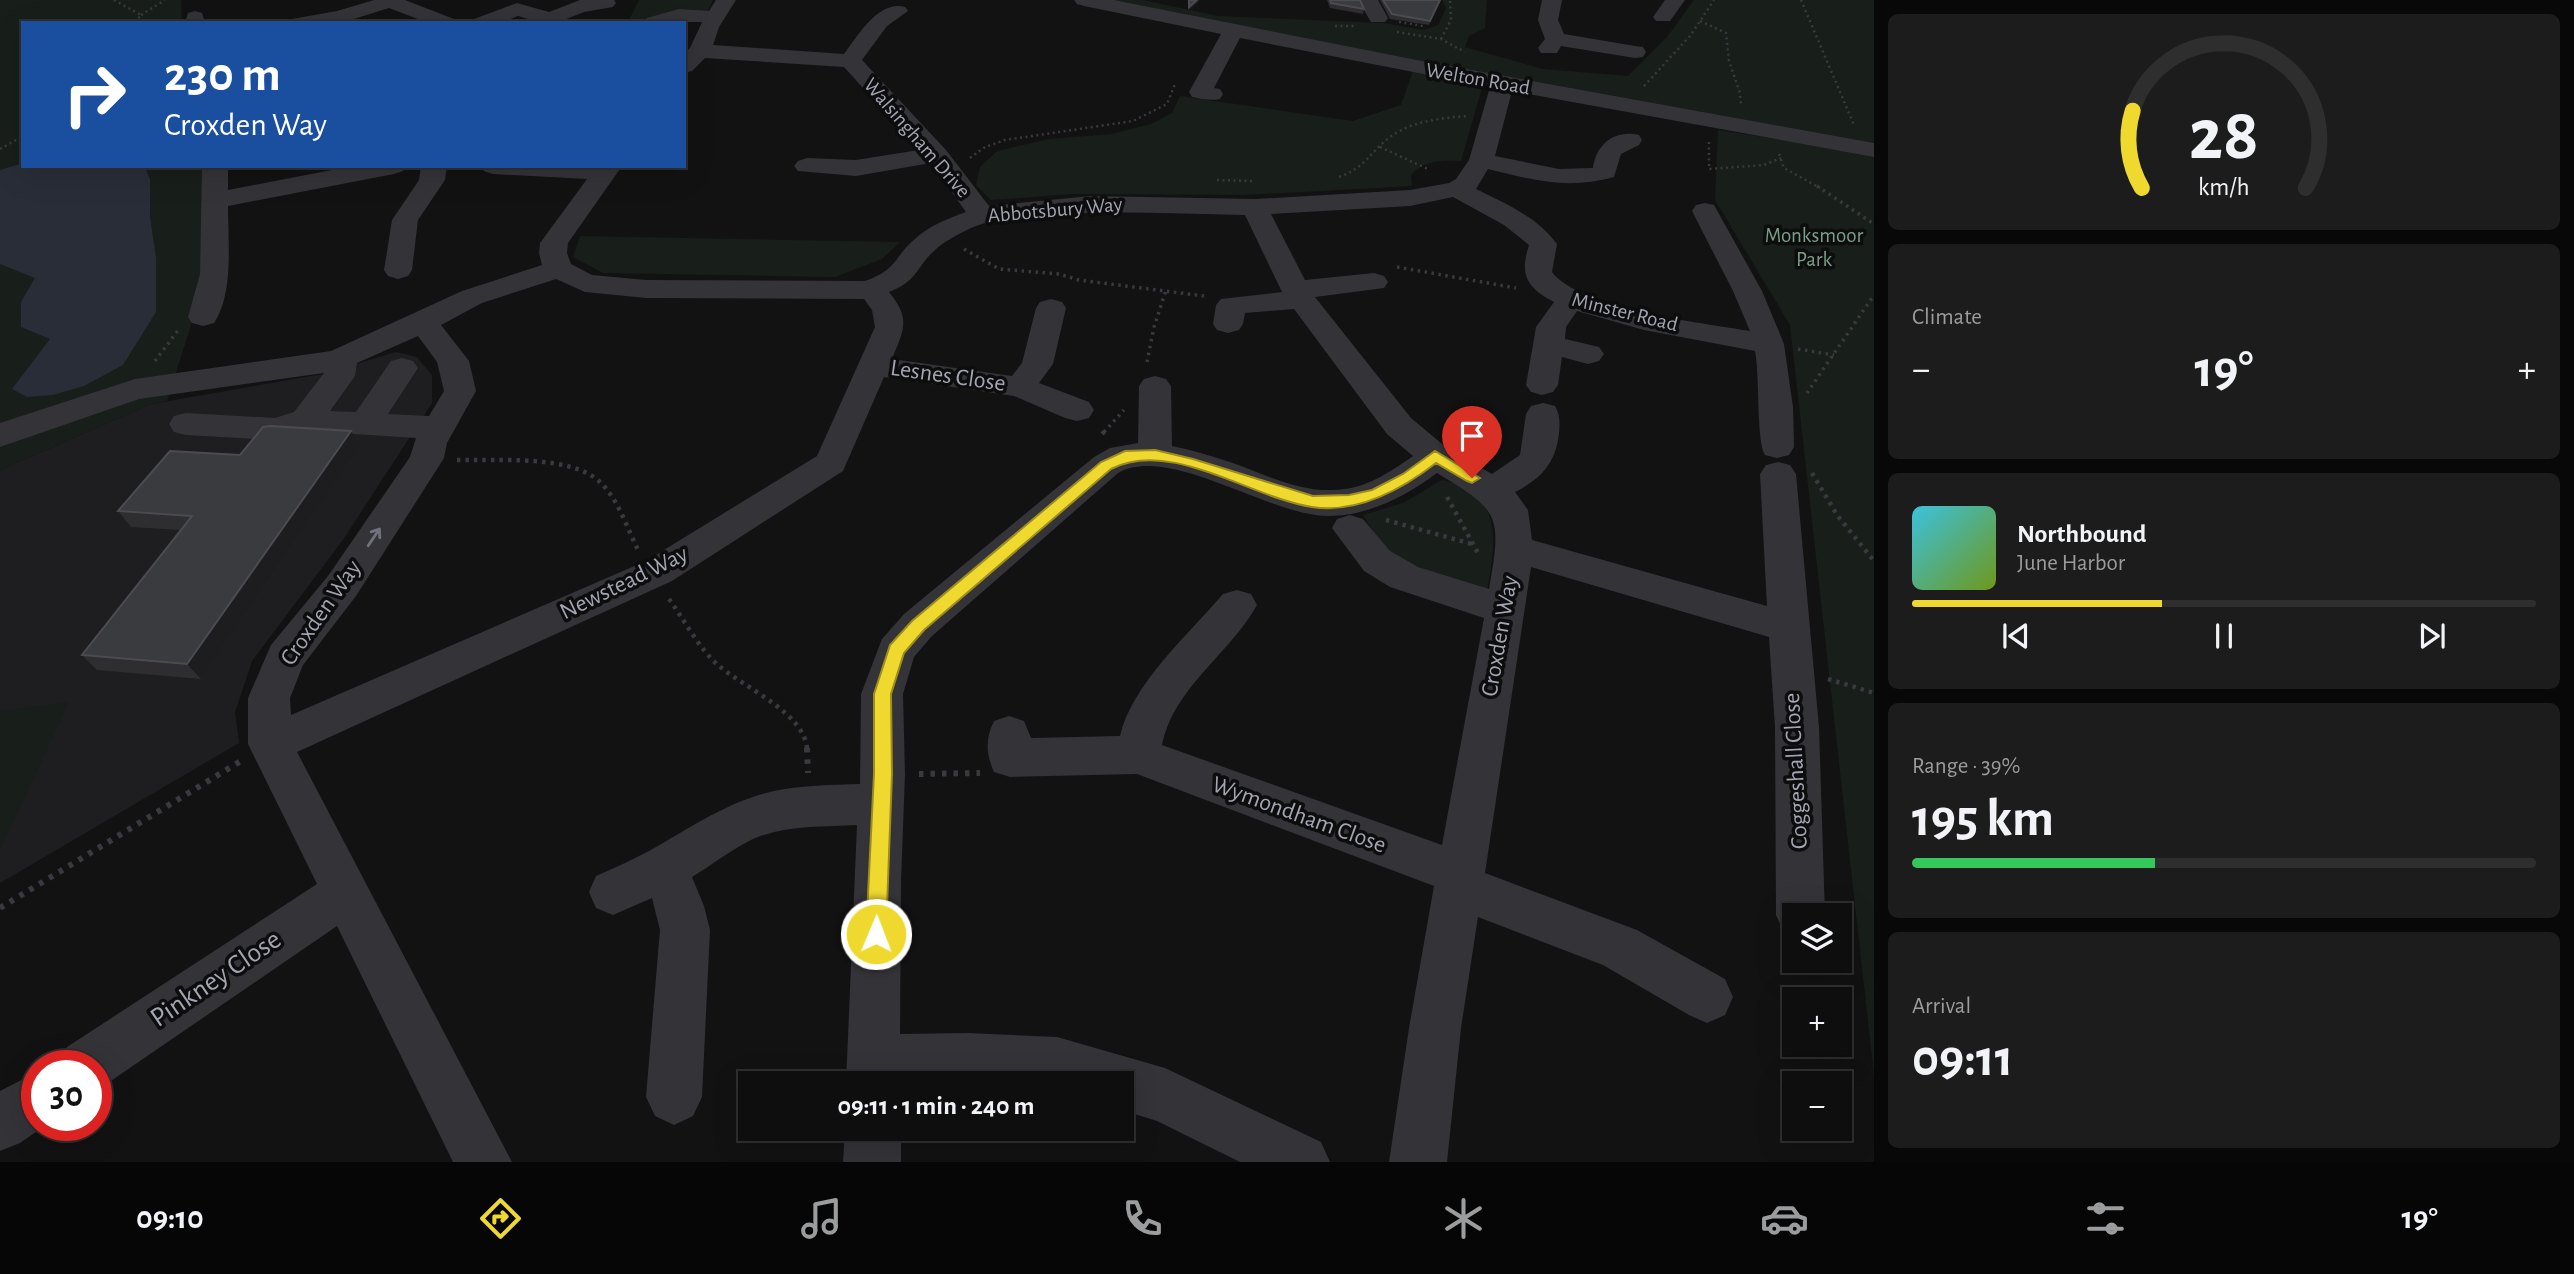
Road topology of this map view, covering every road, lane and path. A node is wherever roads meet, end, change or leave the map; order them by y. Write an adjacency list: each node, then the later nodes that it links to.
1 (114, 0): 12 (path)
2 (165, 0): 12 (path)
3 (1084, 0): 20 (street, Welton Road)
4 (1450, 0): 22 (path)
5 (1552, 0): 24 (street)
6 (1714, 0): 19 (path)
7 (1801, 0): 36 (path)
8 (393, 1): 14 (street); 15 (street)
9 (606, 3): 17 (street)
10 (721, 8): 18 (street); 23 (street)
11 (898, 11): 25 (street, Walsingham Drive)
12 (141, 15): 13 (path)
13 (136, 21)
14 (315, 21)
15 (442, 21)
16 (485, 21): 17 (street)
17 (553, 21)
18 (658, 21)
19 (1700, 21): 28 (path); 30 (path)
20 (1207, 26): 21 (street, Welton Road); 50 (path)
21 (1233, 32): 27 (street, Welton Road); 29 (street)
22 (1441, 39)
23 (700, 51): 25 (street, Walsingham Drive); 26 (street)
24 (1635, 52)
25 (850, 61): 39 (street, Walsingham Drive)
26 (686, 64)
27 (1503, 83): 31 (street); 32 (street, Welton Road)
28 (1639, 91)
29 (1212, 94)
30 (1734, 109)
31 (1493, 117): 37 (path); 41 (street)
32 (1768, 132): 36 (street, Welton Road); 40 (path)
33 (21, 137): 38 (path)
34 (1630, 140): 41 (street)
35 (1709, 141): 40 (path)
36 (1866, 141)
37 (1380, 147): 48 (path); 51 (path)
38 (0, 149)
39 (937, 155): 42 (street); 50 (street, Walsingham Drive)
40 (1781, 158): 56 (path)
41 (1480, 160): 51 (street)
42 (807, 166)
43 (215, 168): 53 (street)
44 (386, 168): 53 (street)
45 (434, 168): 58 (street)
46 (550, 168): 47 (street)
47 (607, 170): 59 (street)
48 (1328, 180)
49 (1215, 181): 52 (path)
50 (964, 187): 55 (street, Walsingham Drive)
51 (1462, 187): 52 (street, Abbotsbury Way); 63 (street, Minster Road)
52 (1258, 195): 55 (street, Abbotsbury Way); 64 (street, Croxden Way)
53 (216, 210): 67 (street)
54 (1705, 211): 71 (street)
55 (982, 215): 57 (street, Abbotsbury Way)
56 (1874, 224)
57 (939, 234): 61 (street, Abbotsbury Way); 62 (path)
58 (398, 270)
59 (558, 270): 61 (street, Abbotsbury Way); 68 (street)
60 (1382, 275): 63 (path); 64 (street)
61 (872, 289): 74 (street, Newstead Way)
62 (1166, 289): 66 (path); 76 (path)
63 (1559, 294): 70 (street); 71 (street, Minster Road)
64 (1299, 295): 66 (street); 86 (street, Croxden Way)
65 (1874, 295): 78 (path)
66 (1222, 311)
67 (203, 317)
68 (423, 322): 73 (street); 83 (street, Croxden Way)
69 (1047, 322): 77 (street, Lesnes Close)
70 (1548, 344): 72 (street); 88 (street)
71 (1769, 344): 78 (street)
72 (1588, 354)
73 (328, 361): 80 (street); 84 (street)
74 (875, 366): 77 (street, Lesnes Close); 97 (street, Newstead Way)
75 (402, 368): 82 (street)
76 (1155, 386): 85 (street)
77 (1020, 387): 79 (street, Lesnes Close)
78 (1791, 403): 87 (street, Coggeshall Close)
79 (1077, 410): 85 (path)
80 (306, 421): 81 (street); 82 (street)
81 (186, 424)
82 (364, 425): 83 (street)
83 (440, 428): 97 (street, Croxden Way, one-way to 83)
84 (0, 436)
85 (1140, 455): 89 (street); 99 (street)
86 (1431, 459): 88 (street, Croxden Way); 89 (street); 90 (path)
87 (1788, 463): 92 (path); 95 (street, Coggeshall Close)
88 (1491, 489): 91 (street, Croxden Way)
89 (1349, 514): 90 (path); 94 (street)
90 (1473, 544): 94 (path)
91 (1515, 549): 94 (street, Croxden Way); 95 (street)
92 (1874, 561)
93 (1237, 605): 98 (street)
94 (1505, 605): 101 (street, Croxden Way)
95 (1787, 627): 104 (street, Coggeshall Close)
96 (1009, 734): 98 (street, Wymondham Close)
97 (270, 744): 102 (street, Croxden Way); 105 (path)
98 (1138, 755): 101 (street, Wymondham Close)
99 (881, 804): 100 (street); 108 (street)
100 (664, 868): 103 (street); 112 (street)
101 (1459, 880): 106 (street, Wymondham Close); 119 (street, Croxden Way)
102 (346, 892): 107 (street, Pinkney Close); 116 (street, Croxden Way)
103 (613, 892)
104 (1801, 903)
105 (0, 908)
106 (1707, 997)
107 (110, 1050)
108 (874, 1071)
109 (882, 1071): 110 (street)
110 (1082, 1071)
111 (1134, 1087): 118 (street)
112 (674, 1097)
113 (21, 1109): 114 (street)
114 (0, 1123)
115 (873, 1141): 117 (street)
116 (483, 1162)
117 (872, 1162)
118 (1301, 1162)
119 (1418, 1162)

